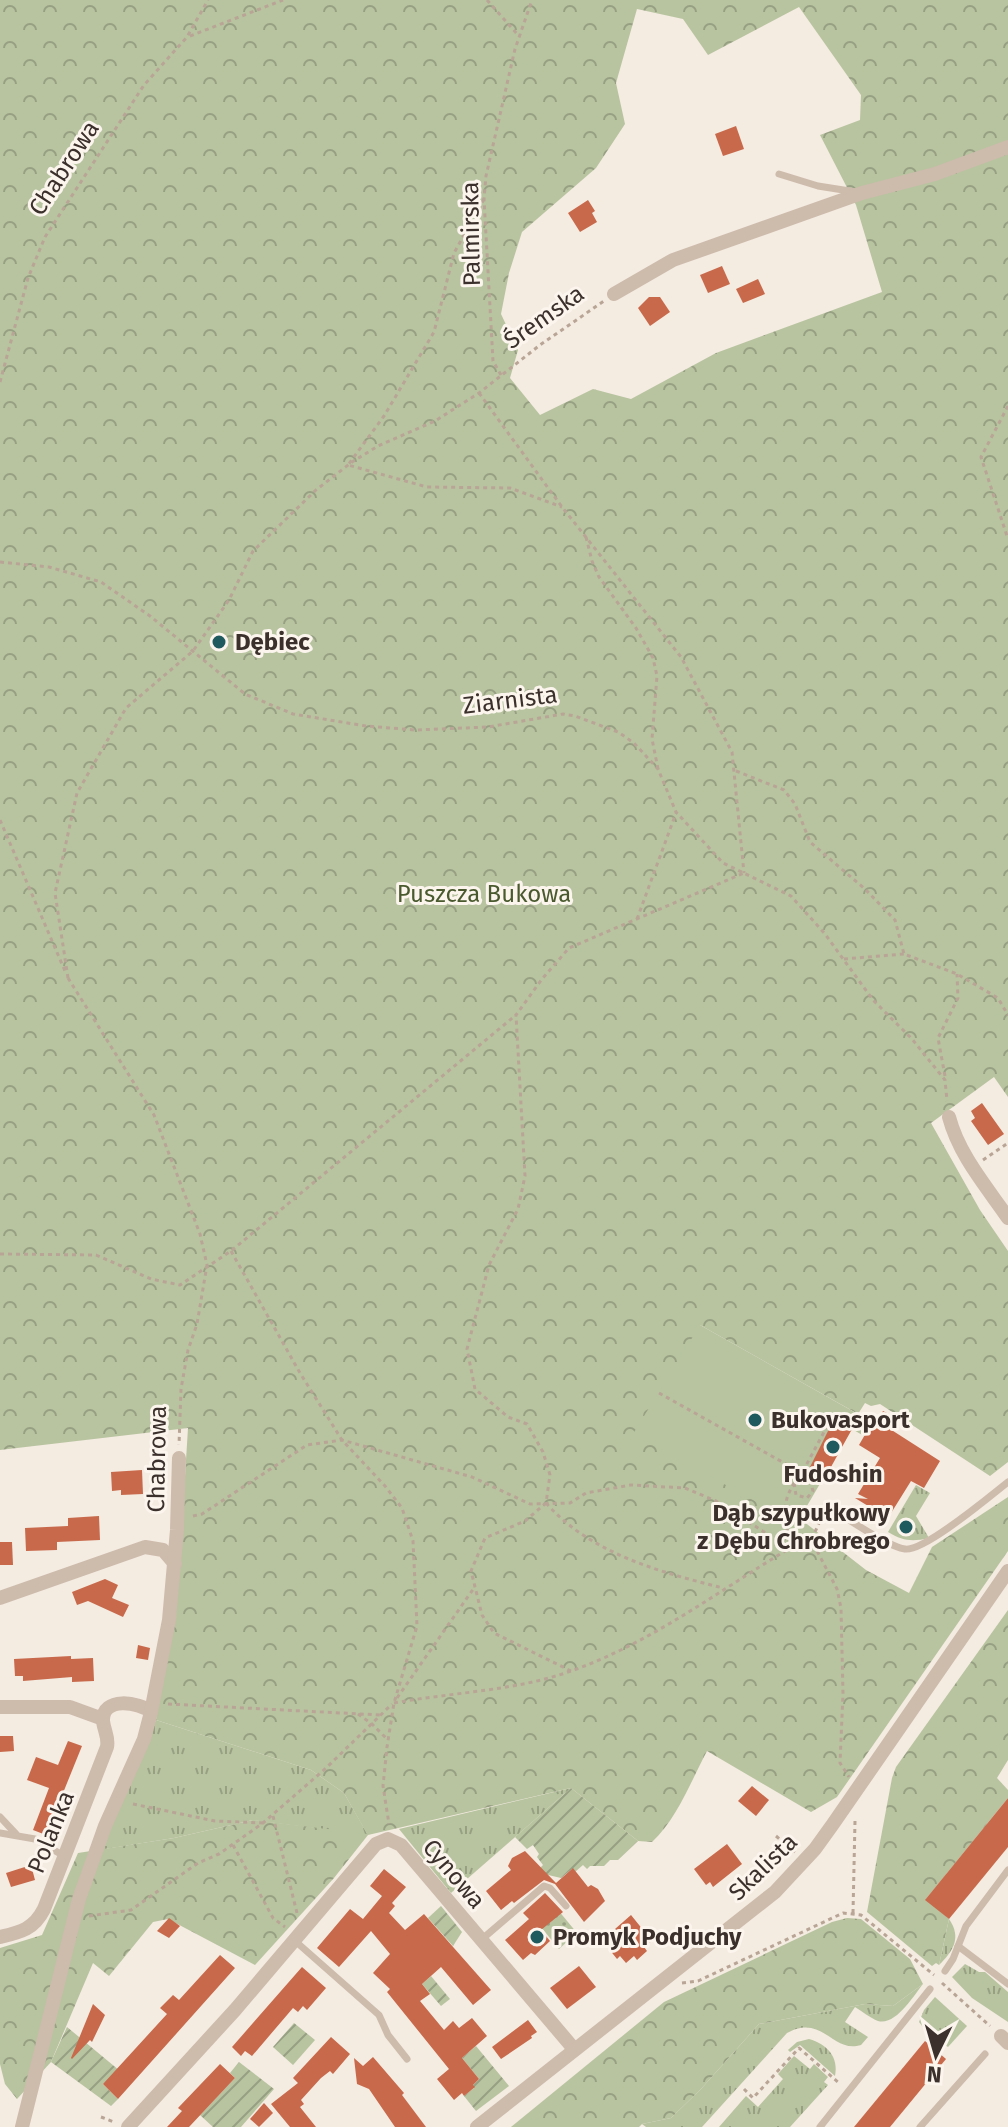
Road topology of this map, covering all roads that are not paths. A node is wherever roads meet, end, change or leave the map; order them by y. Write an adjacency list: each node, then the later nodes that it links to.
1 (1008, 147): 3 (street, Śremska)
2 (779, 174): 3 (lane)
3 (862, 193): 4 (street, Śremska)
4 (614, 294)
5 (949, 1117): 6 (street)
6 (1008, 1218)
7 (179, 1458): 10 (street, Chabrowa)
8 (1008, 1482): 9 (lane)
9 (829, 1507)
10 (175, 1564): 12 (street); 14 (street, Chabrowa)
11 (1008, 1571): 29 (street, Skalista)
12 (0, 1598)
13 (0, 1707): 15 (street)
14 (151, 1709): 15 (street); 33 (street, Chabrowa)
15 (103, 1719): 19 (street, Polanka)
16 (0, 1817): 18 (lane)
17 (0, 1833): 18 (lane)
18 (16, 1834): 19 (lane)
19 (64, 1856): 23 (street, Polanka)
20 (1008, 1870): 25 (lane)
21 (566, 1906): 24 (lane)
22 (295, 1934): 24 (street, Cynowa); 31 (lane); 32 (street, Cynowa)
23 (0, 1937)
24 (481, 1940): 29 (street, Cynowa)
25 (958, 1946): 26 (lane); 27 (lane)
26 (945, 1971)
27 (1008, 1984)
28 (930, 1989): 35 (lane)
29 (574, 2049): 34 (street, Skalista)
30 (985, 2054): 36 (lane)
31 (407, 2059)
32 (121, 2124)
33 (22, 2127)
34 (477, 2127)
35 (820, 2127)
36 (920, 2127)

